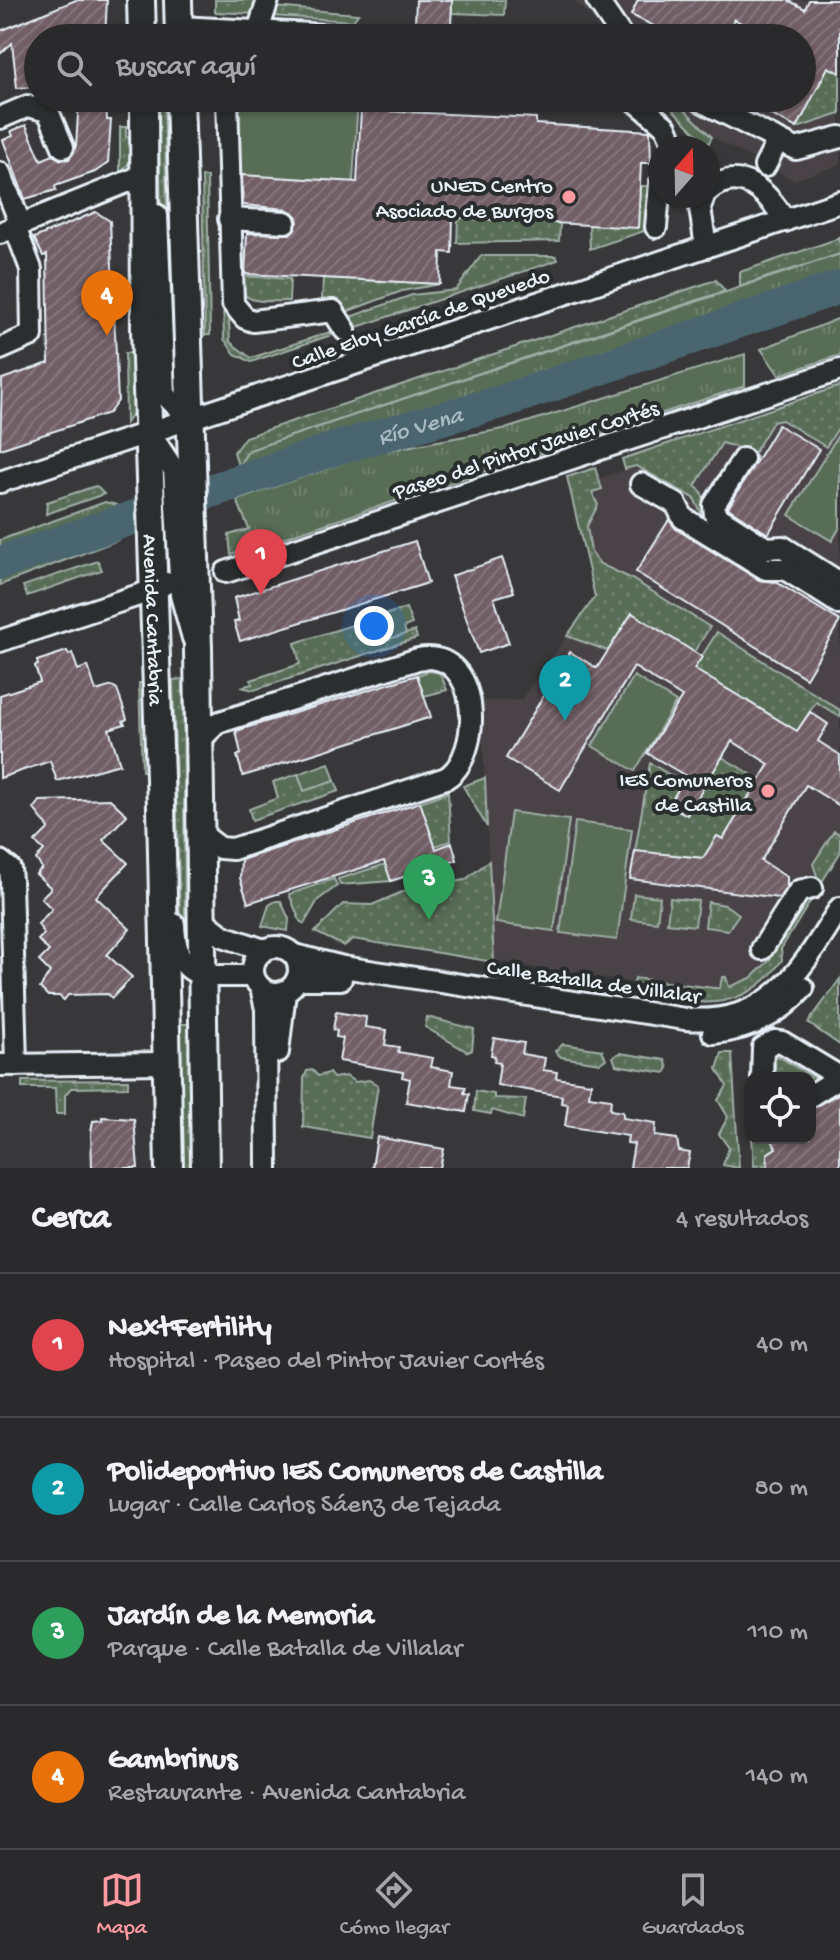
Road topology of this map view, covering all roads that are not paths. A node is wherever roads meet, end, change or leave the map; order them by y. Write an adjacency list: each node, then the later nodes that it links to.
1 (141, 0): 5 (main road)
2 (178, 0): 6 (main road)
3 (268, 0): 7 (street)
4 (597, 0): 8 (street)
5 (142, 24)
6 (179, 24)
7 (260, 24)
8 (613, 24)
9 (24, 108): 16 (street)
10 (48, 112): 20 (street)
11 (144, 112): 23 (main road, Avenida Cantabria)
12 (180, 112): 37 (main road, Avenida Cantabria)
13 (227, 112): 28 (street)
14 (648, 112): 17 (street)
15 (723, 112): 19 (street)
16 (0, 118)
17 (670, 136)
18 (840, 137): 19 (street)
19 (778, 140): 21 (street)
20 (63, 147)
21 (765, 166)
22 (0, 173): 32 (street)
23 (144, 181): 32 (street); 37 (street, Avenida Cantabria); 38 (main road, Avenida Cantabria)
24 (720, 181): 29 (street)
25 (840, 202): 29 (street, Calle Eloy García de Quevedo)
26 (658, 208): 31 (street)
27 (700, 208): 33 (street)
28 (229, 219): 30 (street); 34 (street)
29 (785, 221): 33 (street, Calle Eloy García de Quevedo)
30 (285, 222)
31 (656, 227)
32 (12, 228): 35 (street)
33 (706, 247): 37 (street, Calle Eloy García de Quevedo)
34 (345, 330)
35 (0, 349)
36 (840, 370): 45 (street, Paseo del Pintor Javier Cortés)
37 (190, 420): 38 (street, Calle Eloy García de Quevedo); 41 (main road, Avenida Cantabria)
38 (149, 432): 40 (street, Calle Eloy García de Quevedo); 41 (street, Avenida Cantabria); 48 (main road, Avenida Cantabria)
39 (743, 459): 47 (street)
40 (0, 482)
41 (185, 482): 43 (main road, Avenida Cantabria)
42 (641, 484): 49 (street)
43 (186, 516): 44 (main road, Avenida Cantabria); 46 (street, Avenida Cantabria)
44 (195, 548): 46 (street); 51 (main road, Avenida Cantabria)
45 (226, 572)
46 (180, 574): 48 (street); 51 (street, Avenida Cantabria)
47 (840, 583)
48 (154, 590): 50 (street); 53 (main road, Avenida Cantabria)
49 (840, 604)
50 (0, 641)
51 (198, 648): 52 (main road, Avenida Cantabria)
52 (198, 742): 54 (main road, Avenida Cantabria); 54 (street)
53 (161, 808): 63 (street, Avenida Cantabria); 68 (main road, Avenida Cantabria)
54 (199, 832): 58 (main road, Avenida Cantabria)
55 (0, 861): 69 (street)
56 (812, 888): 60 (street)
57 (840, 908): 62 (street, Calle Batalla de Villalar)
58 (200, 918): 61 (street); 63 (main road, Avenida Cantabria)
59 (840, 929): 66 (street, Calle Batalla de Villalar)
60 (762, 949)
61 (264, 950): 62 (street); 64 (street)
62 (294, 955): 65 (street)
63 (201, 976): 64 (street); 73 (main road, Avenida Cantabria)
64 (257, 982): 65 (street); 74 (street)
65 (291, 986): 66 (street, Calle Batalla de Villalar); 75 (street)
66 (759, 1022): 67 (street)
67 (769, 1044): 70 (street); 71 (street)
68 (166, 1063): 69 (street); 72 (main road, Avenida Cantabria)
69 (8, 1065)
70 (762, 1072)
71 (816, 1092)
72 (169, 1168)
73 (205, 1168)
74 (267, 1168)
75 (278, 1168)

